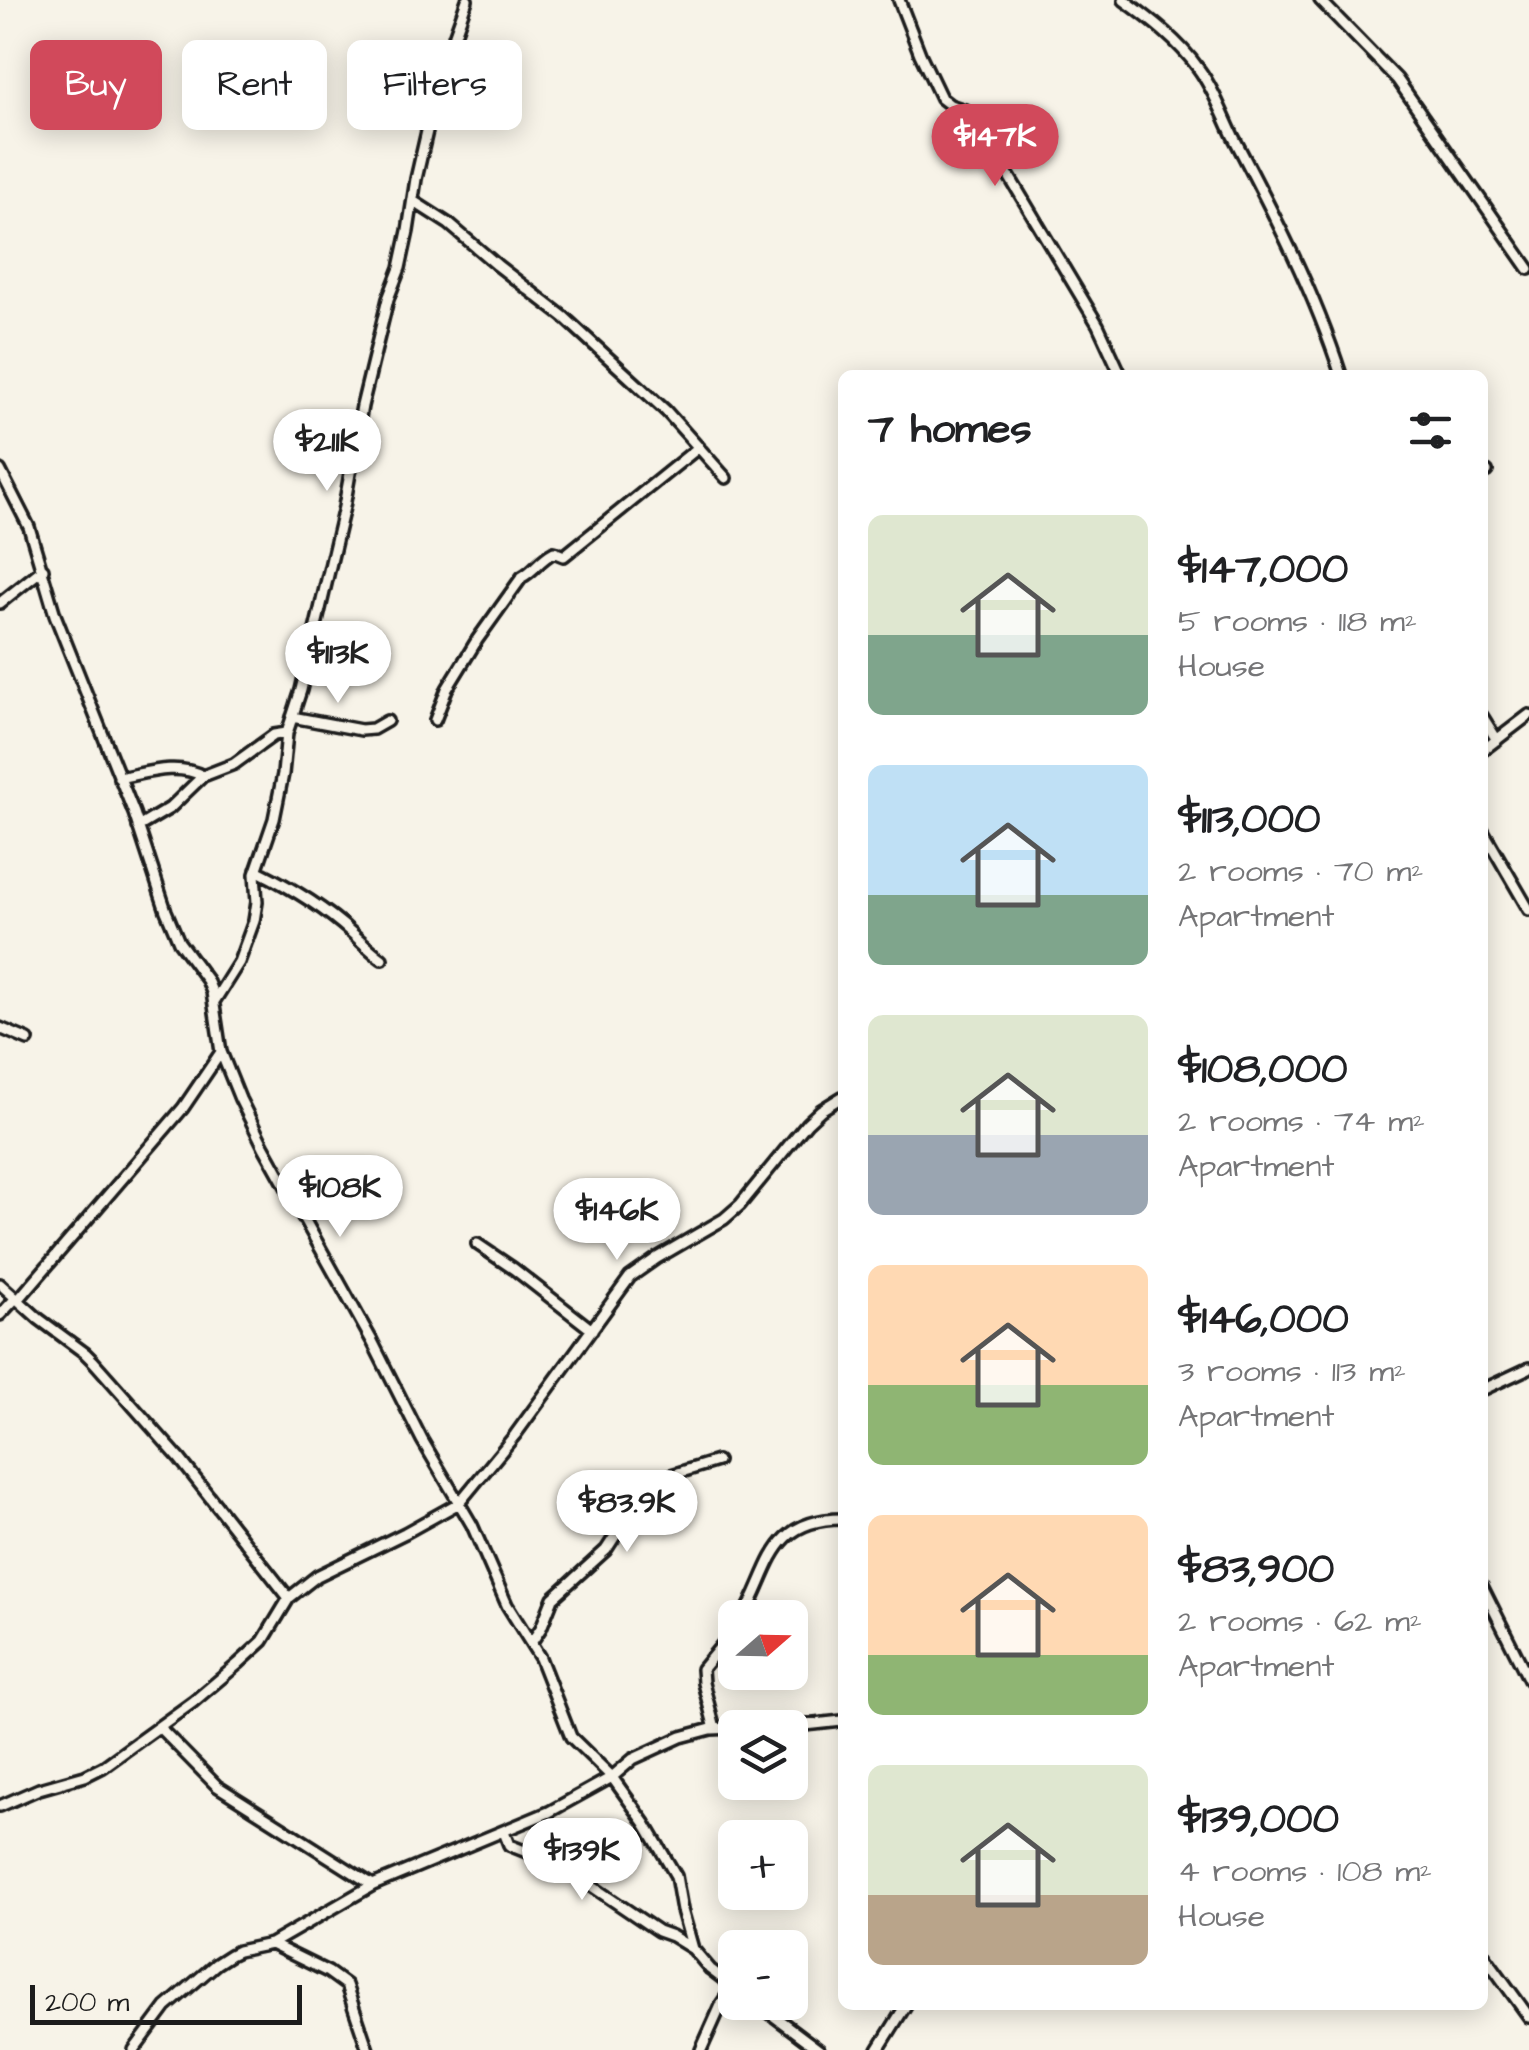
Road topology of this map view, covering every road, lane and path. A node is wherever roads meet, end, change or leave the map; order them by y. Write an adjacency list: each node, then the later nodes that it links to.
1 (467, 0): 5 (street)
2 (900, 0): 7 (street)
3 (1124, 0): 8 (street)
4 (1320, 0): 6 (street)
5 (412, 201): 9 (street); 15 (street)
6 (1529, 269)
7 (1119, 370)
8 (1339, 370)
9 (698, 447): 11 (street); 16 (street)
10 (0, 470): 12 (street)
11 (726, 478)
12 (43, 569): 13 (street); 23 (street)
13 (0, 603)
14 (1529, 715): 20 (street)
15 (292, 716): 17 (street); 19 (street)
16 (435, 720)
17 (387, 721)
18 (1488, 726): 20 (street)
19 (287, 733): 22 (street); 26 (street)
20 (1497, 740): 21 (street)
21 (1488, 747)
22 (203, 776): 23 (street); 24 (street)
23 (119, 778): 24 (street)
24 (138, 827): 29 (street)
25 (1488, 840): 27 (street)
26 (256, 870): 28 (street); 29 (street)
27 (1529, 910)
28 (382, 959)
29 (215, 1000): 32 (street)
30 (0, 1028): 31 (street)
31 (28, 1040)
32 (221, 1052): 36 (street); 42 (street)
33 (838, 1099): 38 (street)
34 (476, 1244): 38 (street)
35 (0, 1284): 36 (street)
36 (17, 1299): 37 (street); 44 (street)
37 (0, 1315)
38 (592, 1330): 42 (street)
39 (1529, 1368): 40 (street)
40 (1488, 1387)
41 (717, 1460): 47 (street)
42 (459, 1503): 44 (street); 47 (street)
43 (838, 1519): 46 (street)
44 (289, 1598): 52 (street)
45 (1488, 1598): 49 (street)
46 (753, 1600)
47 (531, 1643): 55 (street)
48 (718, 1649): 53 (street)
49 (1529, 1680)
50 (838, 1721): 51 (street)
51 (808, 1725)
52 (159, 1727): 56 (street); 58 (street)
53 (714, 1729): 54 (street); 55 (street)
54 (718, 1729)
55 (612, 1777): 57 (street); 60 (street)
56 (0, 1806)
57 (504, 1832): 58 (street); 60 (street)
58 (372, 1885): 59 (street)
59 (270, 1944): 67 (street); 68 (street)
60 (694, 1949): 62 (street)
61 (1488, 1960): 65 (street)
62 (718, 1975)
63 (903, 2010): 71 (street)
64 (718, 2012): 69 (street)
65 (1529, 2017)
66 (779, 2020): 70 (street)
67 (134, 2050)
68 (368, 2050)
69 (700, 2050)
70 (819, 2050)
71 (878, 2050)

